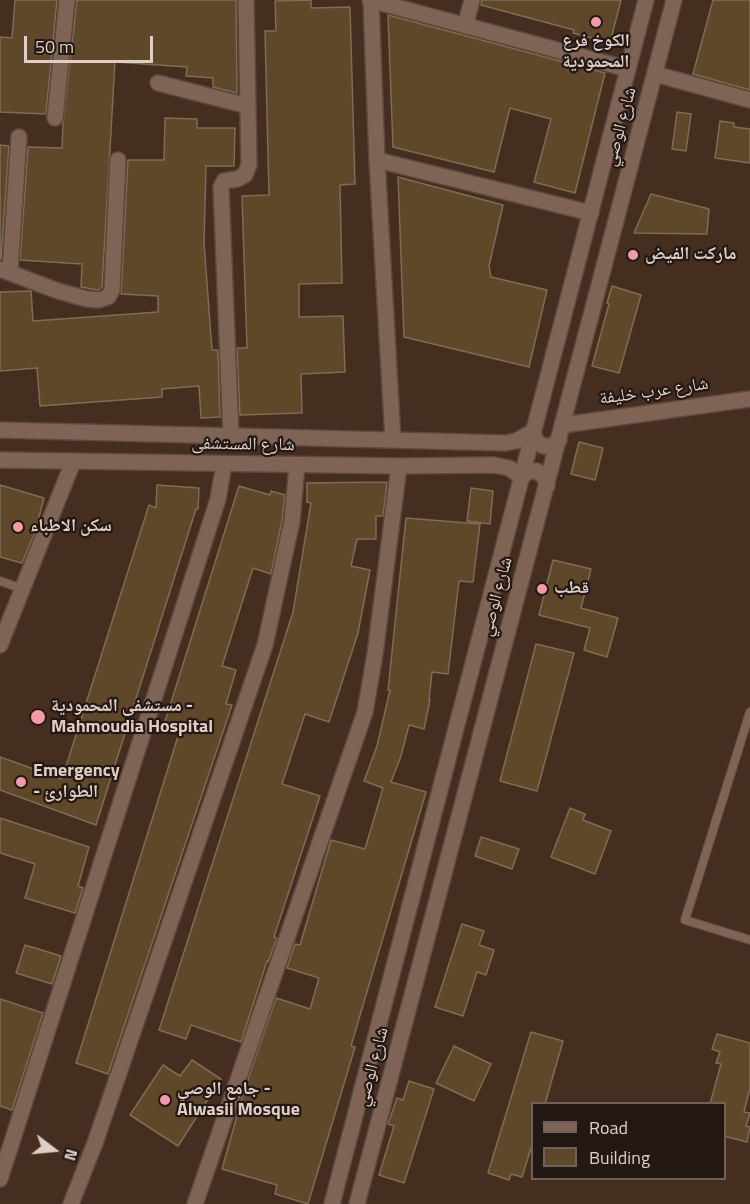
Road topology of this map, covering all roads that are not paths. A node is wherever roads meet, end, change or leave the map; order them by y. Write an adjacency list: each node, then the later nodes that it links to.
1 (67, 0): 13 (street)
2 (246, 0): 12 (street)
3 (371, 0): 7 (street); 16 (street)
4 (472, 0): 7 (street)
5 (646, 0): 8 (street, شارع الوصي)
6 (674, 0): 9 (street, شارع الوصي)
7 (465, 26): 8 (street)
8 (628, 69): 17 (street, شارع الوصي)
9 (655, 74): 11 (street); 18 (street, شارع الوصي)
10 (158, 83): 12 (street)
11 (750, 100)
12 (248, 106): 26 (street)
13 (55, 118)
14 (19, 137): 21 (street)
15 (118, 160): 21 (street)
16 (377, 160): 19 (street); 27 (street)
17 (605, 160): 18 (street); 19 (street, شارع الوصي)
18 (630, 168): 20 (street, شارع الوصي)
19 (592, 208): 20 (street); 25 (street, شارع الوصي)
20 (618, 214): 23 (street, شارع الوصي)
21 (5, 270)
22 (750, 399): 23 (street, شارع عرب خليفة)
23 (563, 425): 28 (street, شارع الوصي)
24 (0, 430): 26 (street, شارع المستشفى)
25 (533, 432): 29 (street); 30 (street); 31 (street, شارع الوصي)
26 (231, 436): 27 (street, شارع المستشفى)
27 (393, 440): 29 (street, شارع المستشفى)
28 (559, 440): 30 (street); 40 (street, شارع الوصي)
29 (486, 442): 31 (street); 36 (street)
30 (543, 446): 31 (street)
31 (527, 458): 36 (street); 38 (street); 39 (street, شارع الوصي)
32 (0, 460): 33 (street, شارع المستشفى)
33 (73, 462): 34 (street, شارع المستشفى); 42 (street)
34 (224, 464): 35 (street, شارع المستشفى); 46 (street)
35 (297, 465): 37 (street, شارع المستشفى); 47 (street)
36 (486, 465): 37 (street, شارع المستشفى); 39 (street)
37 (399, 466): 48 (street)
38 (537, 471): 39 (street); 40 (street)
39 (522, 477): 49 (street, شارع الوصي)
40 (547, 486): 50 (street, شارع الوصي)
41 (0, 581): 42 (lane)
42 (23, 590): 43 (street)
43 (0, 645)
44 (750, 712): 45 (lane)
45 (750, 940)
46 (0, 1179)
47 (71, 1204)
48 (195, 1204)
49 (332, 1204)
50 (357, 1204)

